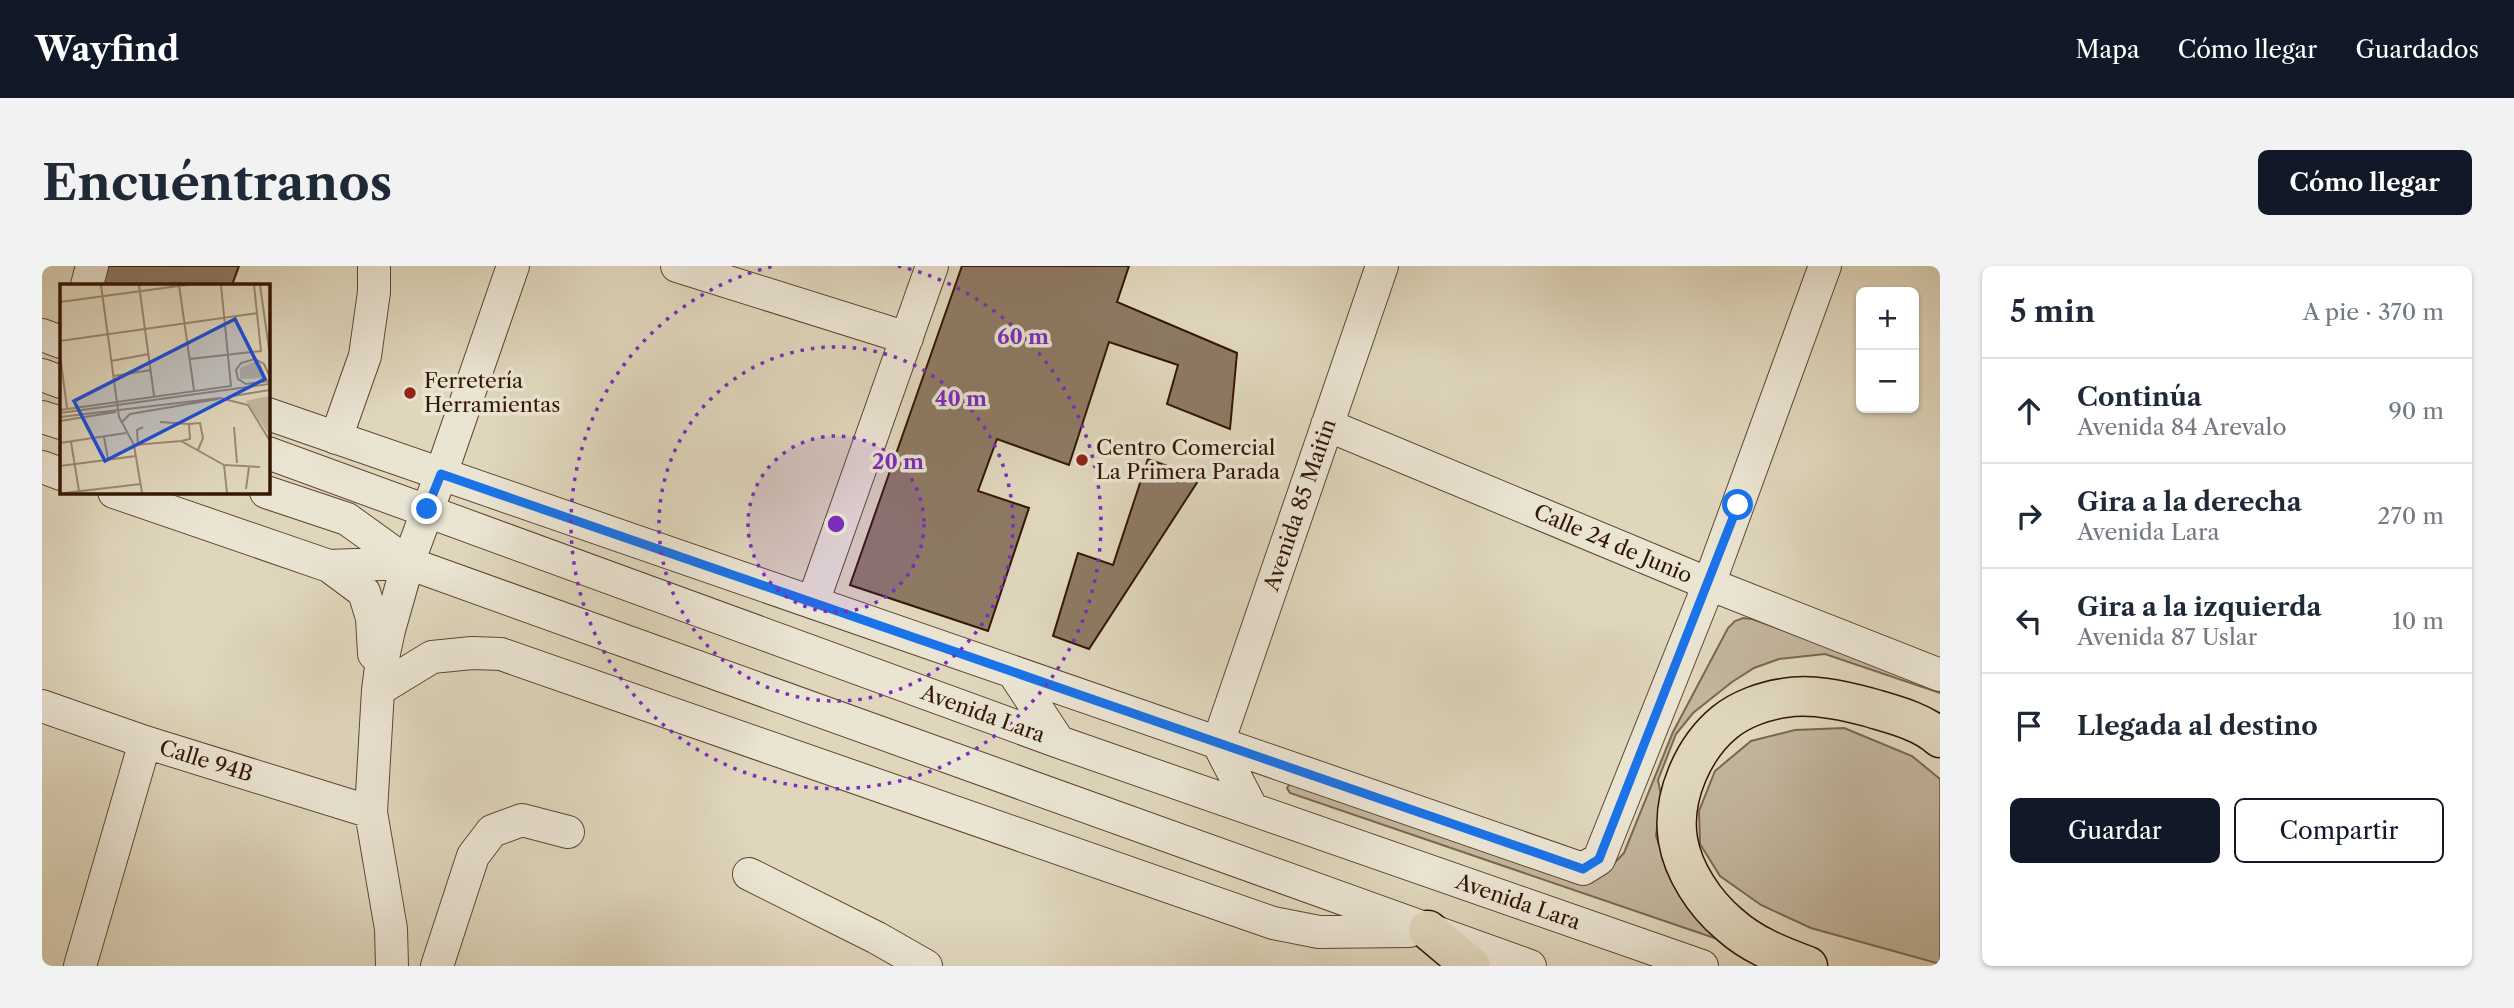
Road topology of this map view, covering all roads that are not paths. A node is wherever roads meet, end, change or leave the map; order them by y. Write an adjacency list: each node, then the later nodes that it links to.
1 (92, 266): 8 (street)
2 (374, 266): 18 (street)
3 (513, 266): 22 (street)
4 (677, 266): 10 (street)
5 (932, 266): 10 (street)
6 (1381, 266): 17 (street, Avenida 85 Maitin)
7 (1825, 266): 28 (street)
8 (87, 284)
9 (42, 335): 11 (street)
10 (907, 338): 29 (street)
11 (60, 342)
12 (42, 375): 13 (street)
13 (60, 382)
14 (270, 415): 18 (street)
15 (42, 417): 16 (street)
16 (60, 423)
17 (1327, 425): 28 (street, Calle 24 de Junio); 37 (street, Avenida 85 Maitin)
18 (336, 438): 22 (street)
19 (270, 454): 25 (street, Avenida Lara)
20 (42, 467): 21 (street)
21 (60, 474)
22 (441, 474): 25 (street); 29 (street)
23 (120, 494): 27 (street)
24 (270, 494): 26 (street)
25 (427, 509): 26 (street); 35 (street, Avenida Lara)
26 (408, 563): 27 (street); 32 (street); 42 (street)
27 (330, 566): 32 (street)
28 (1709, 584): 31 (street, Calle 24 de Junio); 37 (street)
29 (813, 602): 30 (street)
30 (1013, 672): 35 (street); 37 (street)
31 (1940, 675)
32 (377, 690): 39 (street); 42 (street)
33 (42, 706): 36 (street, Calle 94B)
34 (1940, 738): 50 (highway)
35 (1059, 741): 38 (street, Avenida Lara)
36 (145, 742): 39 (street, Calle 94B); 44 (street)
37 (1218, 743): 38 (street)
38 (1252, 809): 49 (street, Avenida Lara)
39 (371, 811): 43 (street)
40 (568, 832): 45 (street)
41 (749, 874): 46 (street)
42 (1428, 930): 47 (highway); 48 (street)
43 (395, 965)
44 (80, 966)
45 (437, 966)
46 (926, 966)
47 (1471, 966)
48 (1530, 966)
49 (1702, 966)
50 (1808, 966)

